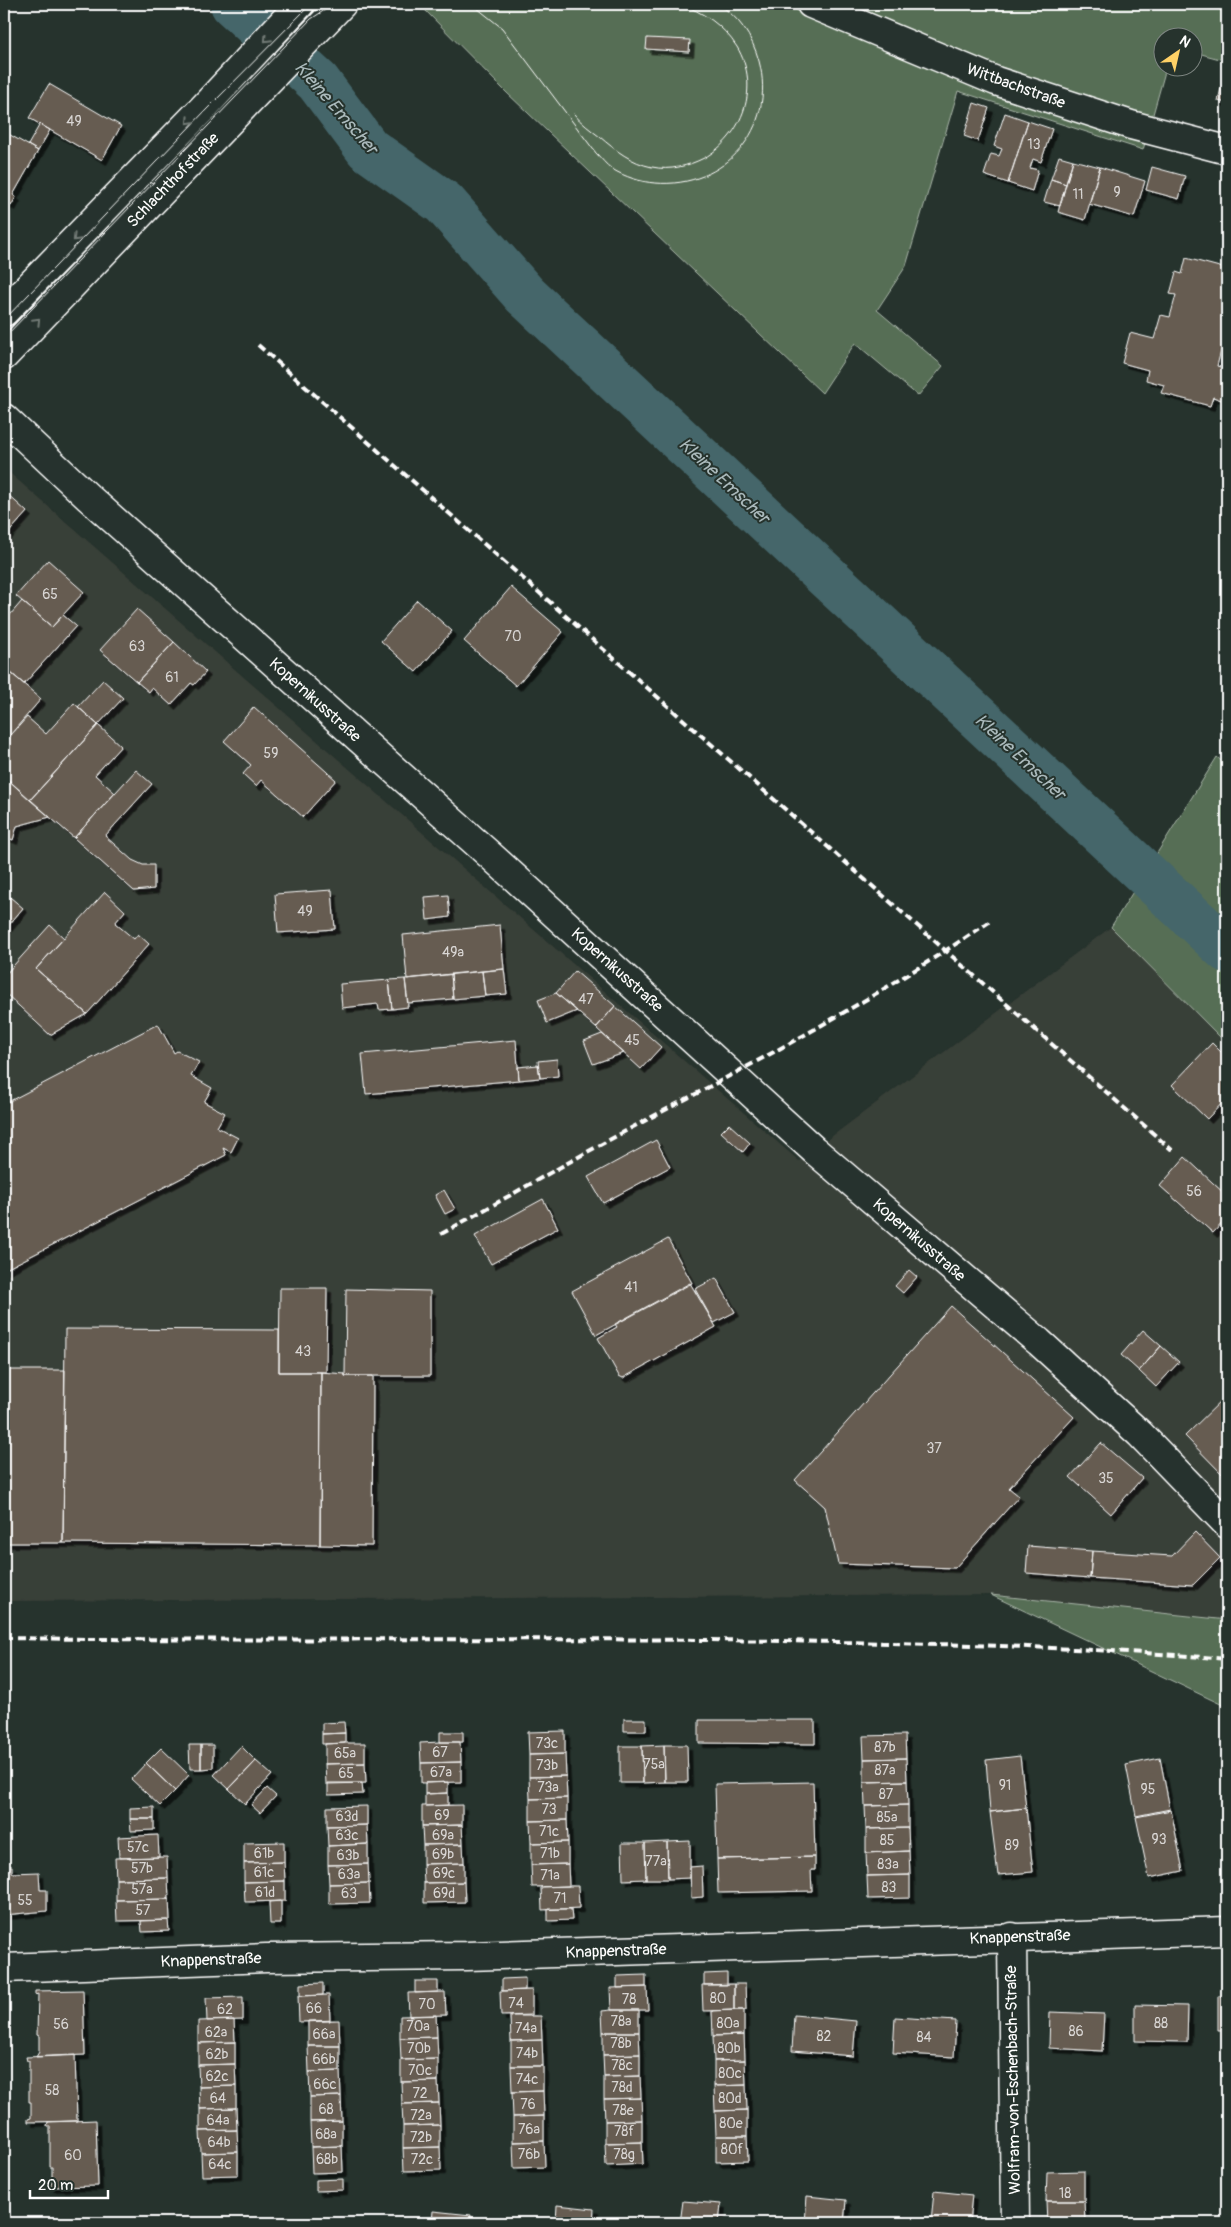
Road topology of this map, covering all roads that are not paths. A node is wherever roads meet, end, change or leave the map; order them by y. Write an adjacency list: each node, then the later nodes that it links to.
1 (300, 4): 5 (street, Schlachthofstraße, one-way to 5)
2 (811, 4): 4 (street, Wittbachstraße)
3 (337, 10): 6 (street, Schlachthofstraße, one-way to 3)
4 (1227, 150)
5 (4, 312)
6 (4, 356)
7 (4, 418): 8 (street, Kopernikusstraße)
8 (1227, 1524)
9 (1227, 1930): 10 (street, Knappenstraße)
10 (1012, 1937): 11 (street, Knappenstraße); 12 (street, Wolfram-von-Eschenbach-Straße)
11 (4, 1968)
12 (1015, 2223)

